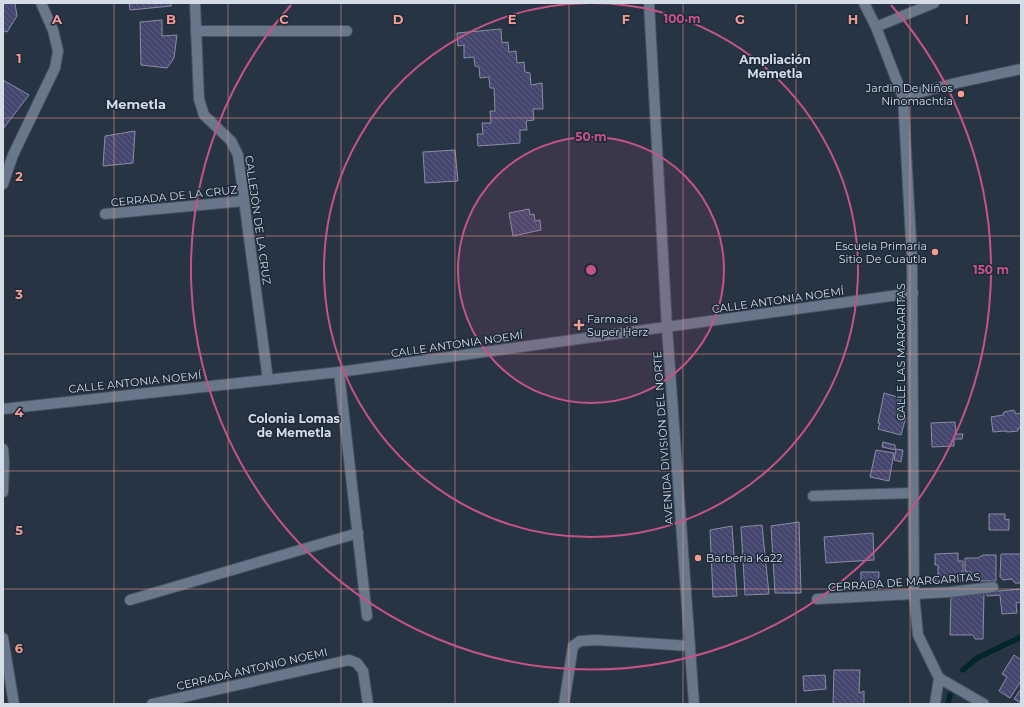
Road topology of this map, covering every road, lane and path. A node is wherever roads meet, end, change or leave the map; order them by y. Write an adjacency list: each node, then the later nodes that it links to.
1 (40, 3): 11 (street)
2 (195, 3): 8 (street, CALLEJÓN DE LA CRUZ)
3 (648, 3): 15 (street, AVENIDA DIVISIÓN DEL NORTE)
4 (864, 3): 6 (street, CALLE LAS MARGARITAS)
5 (934, 3): 6 (street)
6 (876, 27): 10 (street, CALLE LAS MARGARITAS)
7 (347, 31): 8 (street)
8 (196, 32): 12 (street, CALLEJÓN DE LA CRUZ)
9 (1021, 69): 10 (street)
10 (903, 97): 14 (street, CALLE LAS MARGARITAS)
11 (3, 184)
12 (244, 201): 13 (street, CERRADA DE LA CRUZ); 17 (street, CALLEJÓN DE LA CRUZ)
13 (105, 214)
14 (913, 293): 15 (street, CALLE ANTONIA NOEMÍ); 21 (street, CALLE LAS MARGARITAS)
15 (667, 328): 16 (street, CALLE ANTONIA NOEMÍ); 30 (street, AVENIDA DIVISIÓN DEL NORTE)
16 (339, 372): 17 (street, CALLE ANTONIA NOEMÍ); 23 (street)
17 (268, 380): 18 (street, CALLE ANTONIA NOEMÍ)
18 (3, 409)
19 (3, 449): 20 (street)
20 (3, 492)
21 (913, 493): 22 (street); 25 (street, CALLE LAS MARGARITAS)
22 (814, 496)
23 (358, 533): 27 (street); 28 (street)
24 (993, 587): 25 (street, CERRADA DE MARGARITAS)
25 (914, 594): 26 (street, CERRADA DE MARGARITAS); 31 (street, CALLE LAS MARGARITAS)
26 (817, 599)
27 (130, 600)
28 (367, 616)
29 (3, 638): 32 (street)
30 (690, 646): 35 (street); 36 (street, AVENIDA DIVISIÓN DEL NORTE)
31 (939, 678): 37 (street); 38 (street)
32 (14, 704)
33 (152, 704): 34 (street, CERRADA ANTONIO NOEMI)
34 (368, 704)
35 (564, 704)
36 (694, 704)
37 (935, 704)
38 (984, 704)

